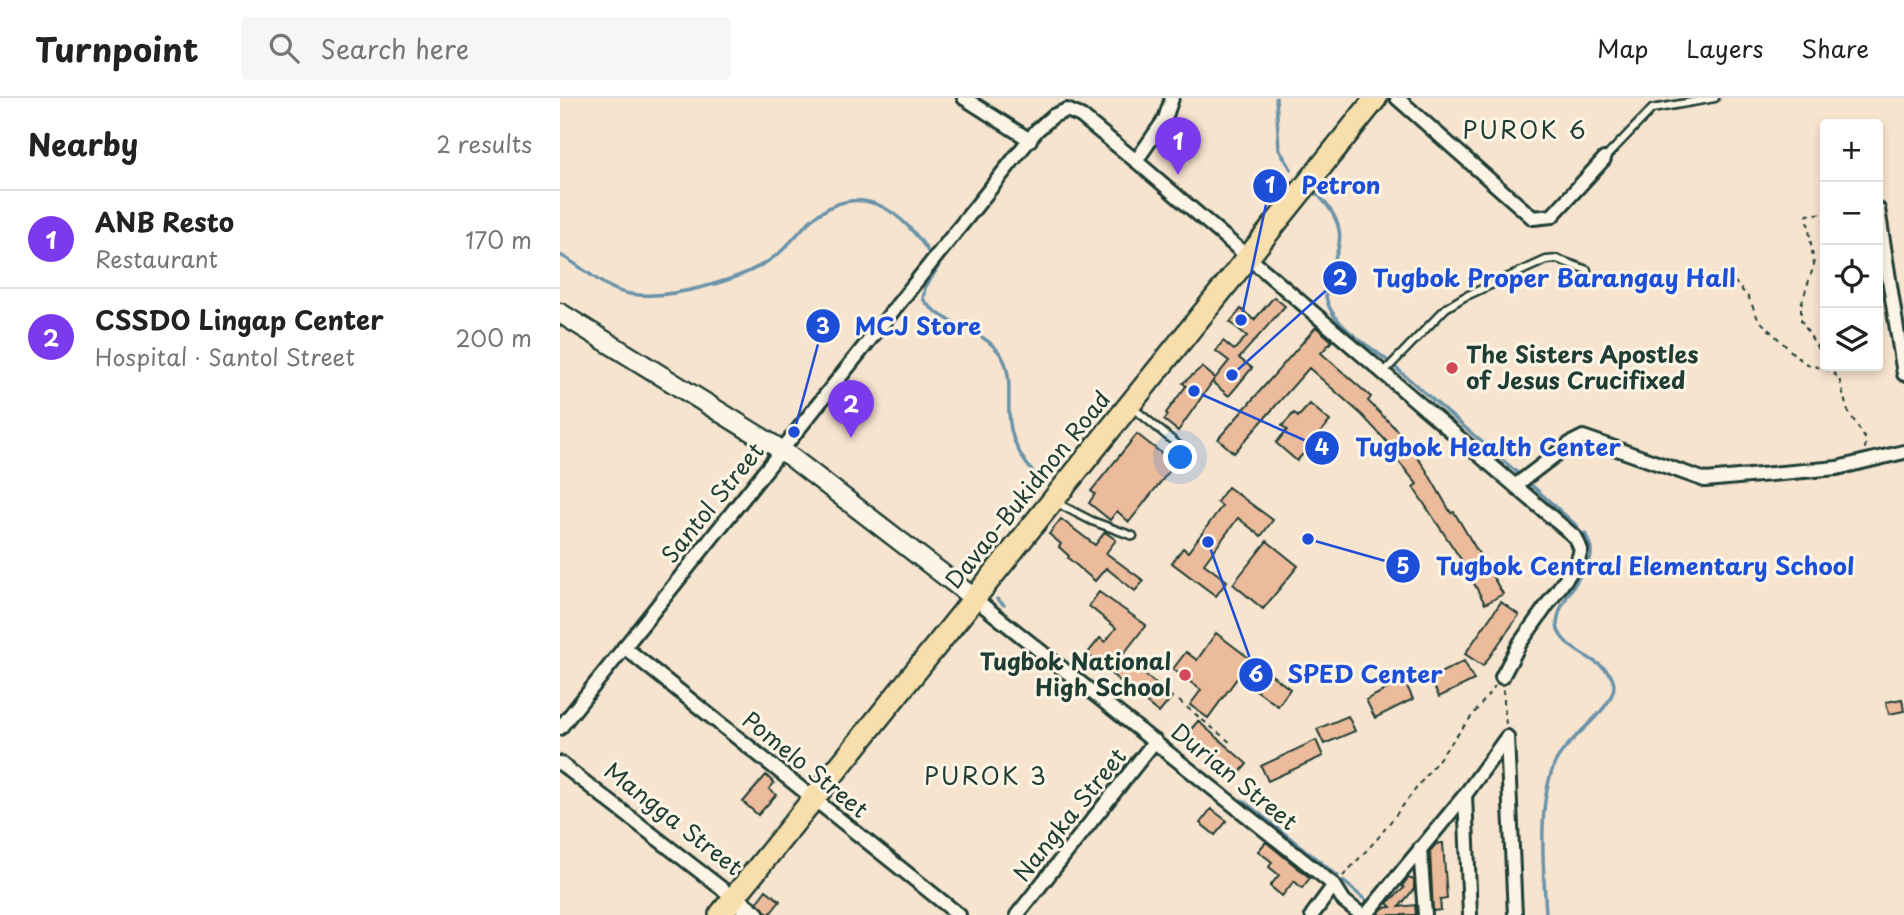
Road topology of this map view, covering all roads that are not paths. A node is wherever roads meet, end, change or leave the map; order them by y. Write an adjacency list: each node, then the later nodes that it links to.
1 (964, 98): 6 (street)
2 (1172, 98): 8 (street)
3 (1376, 98): 10 (highway, Davao-Bukidnon Road)
4 (1397, 98): 7 (street)
5 (1716, 98): 7 (lane)
6 (1030, 140): 8 (street, Santol Street); 17 (street, Santol Street)
7 (1604, 159)
8 (1136, 161): 10 (street)
9 (1883, 241): 14 (street)
10 (1248, 257): 13 (street); 15 (highway, Davao-Bukidnon Road)
11 (1587, 270): 13 (lane)
12 (560, 313): 17 (street)
13 (1383, 373): 19 (street)
14 (1904, 374)
15 (1130, 405): 16 (lane); 20 (highway, Davao-Bukidnon Road)
16 (1184, 450)
17 (783, 452): 22 (street); 23 (street, Santol Street)
18 (1904, 452): 19 (street)
19 (1516, 485): 24 (street)
20 (1053, 501): 21 (lane); 22 (highway, Davao-Bukidnon Road)
21 (1133, 536)
22 (975, 600): 26 (street, Durian Street); 29 (highway, Davao-Bukidnon Road)
23 (624, 647): 25 (street, Santol Street); 29 (street, Pomelo Street)
24 (1502, 677)
25 (560, 728)
26 (1155, 741): 31 (street, Durian Street); 36 (street, Nangka Street)
27 (560, 763): 32 (street, Mangga Street)
28 (1465, 795): 30 (street); 40 (street); 41 (street)
29 (814, 799): 32 (highway, Davao-Bukidnon Road); 35 (street, Pomelo Street)
30 (1420, 849): 38 (street); 39 (street)
31 (1338, 882): 37 (street); 38 (street, Durian Street)
32 (734, 898): 33 (highway, Davao-Bukidnon Road); 34 (street, Mangga Street)
33 (720, 915)
34 (755, 915)
35 (959, 915)
36 (1017, 915)
37 (1312, 915)
38 (1364, 915)
39 (1425, 915)
40 (1470, 915)
41 (1515, 915)

